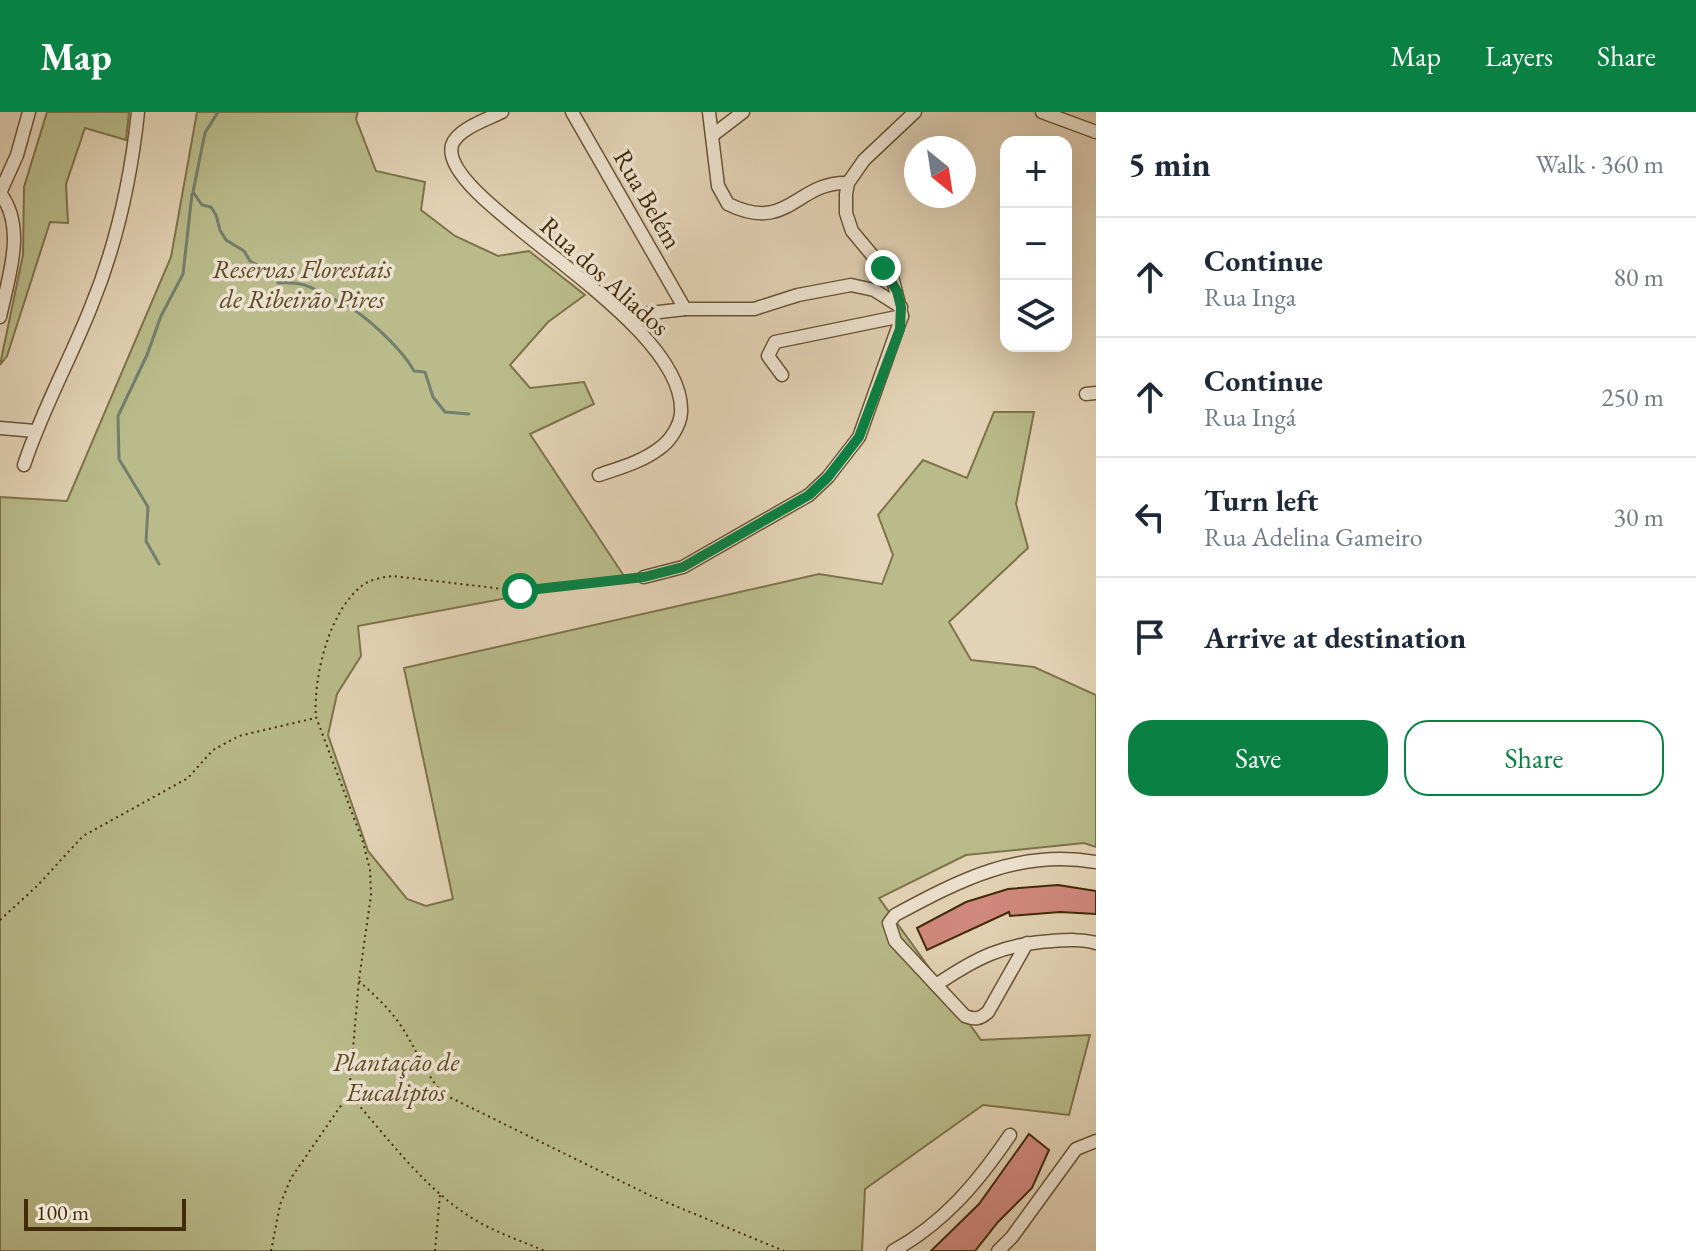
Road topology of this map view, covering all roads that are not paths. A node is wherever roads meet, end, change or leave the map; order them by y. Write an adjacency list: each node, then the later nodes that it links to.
1 (29, 112): 12 (street)
2 (138, 112): 19 (street)
3 (502, 112): 15 (street, Rua dos Aliados)
4 (572, 112): 13 (street, Rua Belém)
5 (709, 112): 10 (street)
6 (743, 112): 10 (street)
7 (915, 112): 11 (street)
8 (1042, 112): 9 (street)
9 (1096, 132)
10 (713, 135): 11 (street)
11 (848, 183): 14 (street)
12 (0, 193): 16 (street)
13 (685, 309): 14 (street); 15 (street)
14 (902, 312): 17 (street); 22 (street)
15 (625, 316): 21 (street, Rua dos Aliados)
16 (0, 317)
17 (782, 375)
18 (0, 428): 19 (street)
19 (35, 431): 20 (street)
20 (24, 465)
21 (599, 475)
22 (644, 577)
23 (1096, 862): 26 (street)
24 (1027, 943): 25 (street); 26 (street); 26 (street)
25 (1096, 943)
26 (936, 985)
27 (1010, 1135): 29 (street)
28 (1096, 1141): 30 (street)
29 (893, 1251)
30 (998, 1251)

